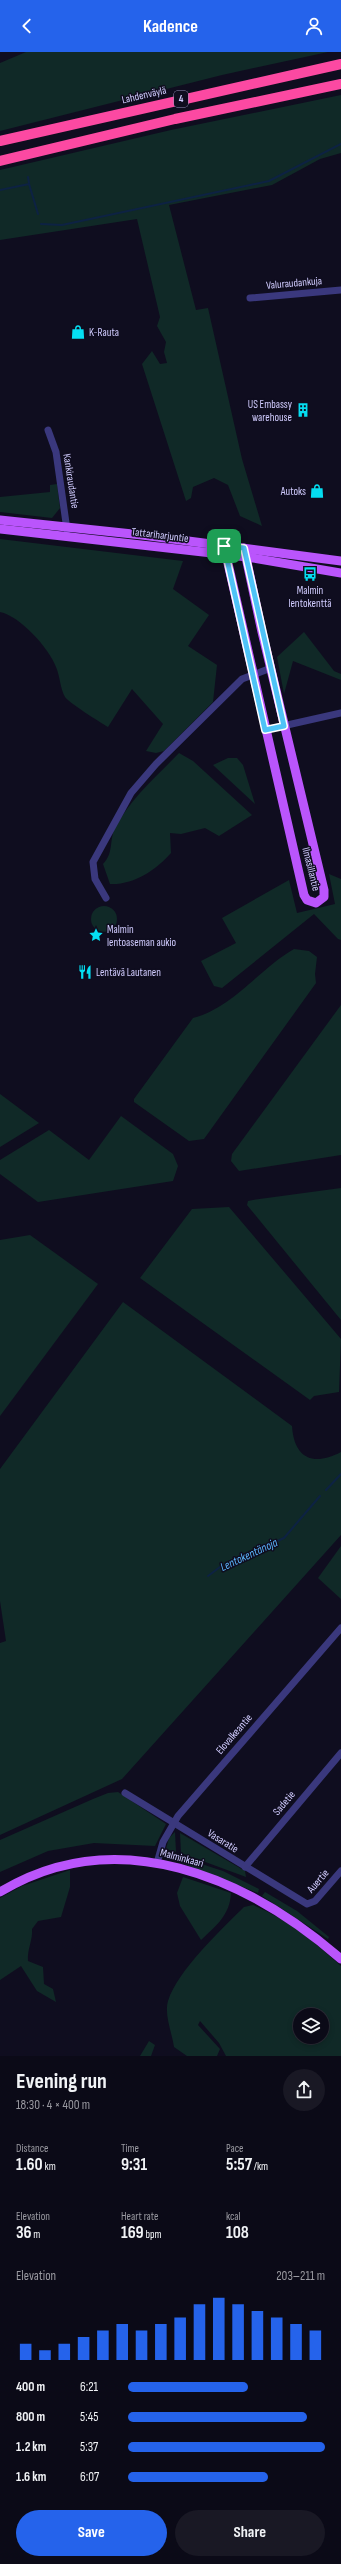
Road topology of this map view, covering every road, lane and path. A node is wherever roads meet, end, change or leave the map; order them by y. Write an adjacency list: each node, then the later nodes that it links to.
1 (341, 60): 3 (highway)
2 (341, 64): 3 (highway, Lahdenväylä / 4)
3 (302, 71): 7 (highway, Lahdenväylä / 4)
4 (341, 84): 6 (highway, 4)
5 (341, 88): 6 (highway)
6 (254, 102): 8 (highway, 4)
7 (0, 141)
8 (0, 161)
9 (341, 290): 10 (street, Valuraudankuja)
10 (250, 298)
11 (48, 430): 14 (street, Kankiraudantie)
12 (0, 520): 14 (main road, Tattariharjuntie)
13 (0, 529): 14 (main road, Tattariharjuntie)
14 (68, 532): 15 (main road, Tattariharjuntie); 17 (main road, Tattariharjuntie)
15 (224, 546): 16 (main road, Tattariharjuntie); 17 (main road, Ilmasillantie)
16 (245, 553): 17 (main road, Tattariharjuntie); 18 (main road, Tattariharjuntie); 19 (main road, Tattariharjuntie); 20 (main road, Ilmasillantie)
17 (226, 555): 21 (main road, Ilmasillantie)
18 (341, 560)
19 (341, 574)
20 (271, 668): 21 (street); 23 (main road, Ilmasillantie)
21 (253, 674): 24 (main road, Ilmasillantie); 25 (street)
22 (341, 713): 23 (street)
23 (284, 726): 24 (street); 24 (main road, Ilmasillantie)
24 (265, 730)
25 (106, 898)
26 (341, 1629): 29 (street, Elovalkeantie)
27 (341, 1753): 31 (street, Sadetie)
28 (125, 1793): 29 (street, Vasaratie)
29 (173, 1824): 30 (street, Elovalkeantie); 31 (street, Vasaratie)
30 (157, 1863): 33 (main road, Malminkaari); 35 (main road, Malminkaari)
31 (245, 1868): 34 (street, Vasaratie)
32 (341, 1871): 34 (street, Auertie)
33 (0, 1892)
34 (312, 1905)
35 (341, 1959)

